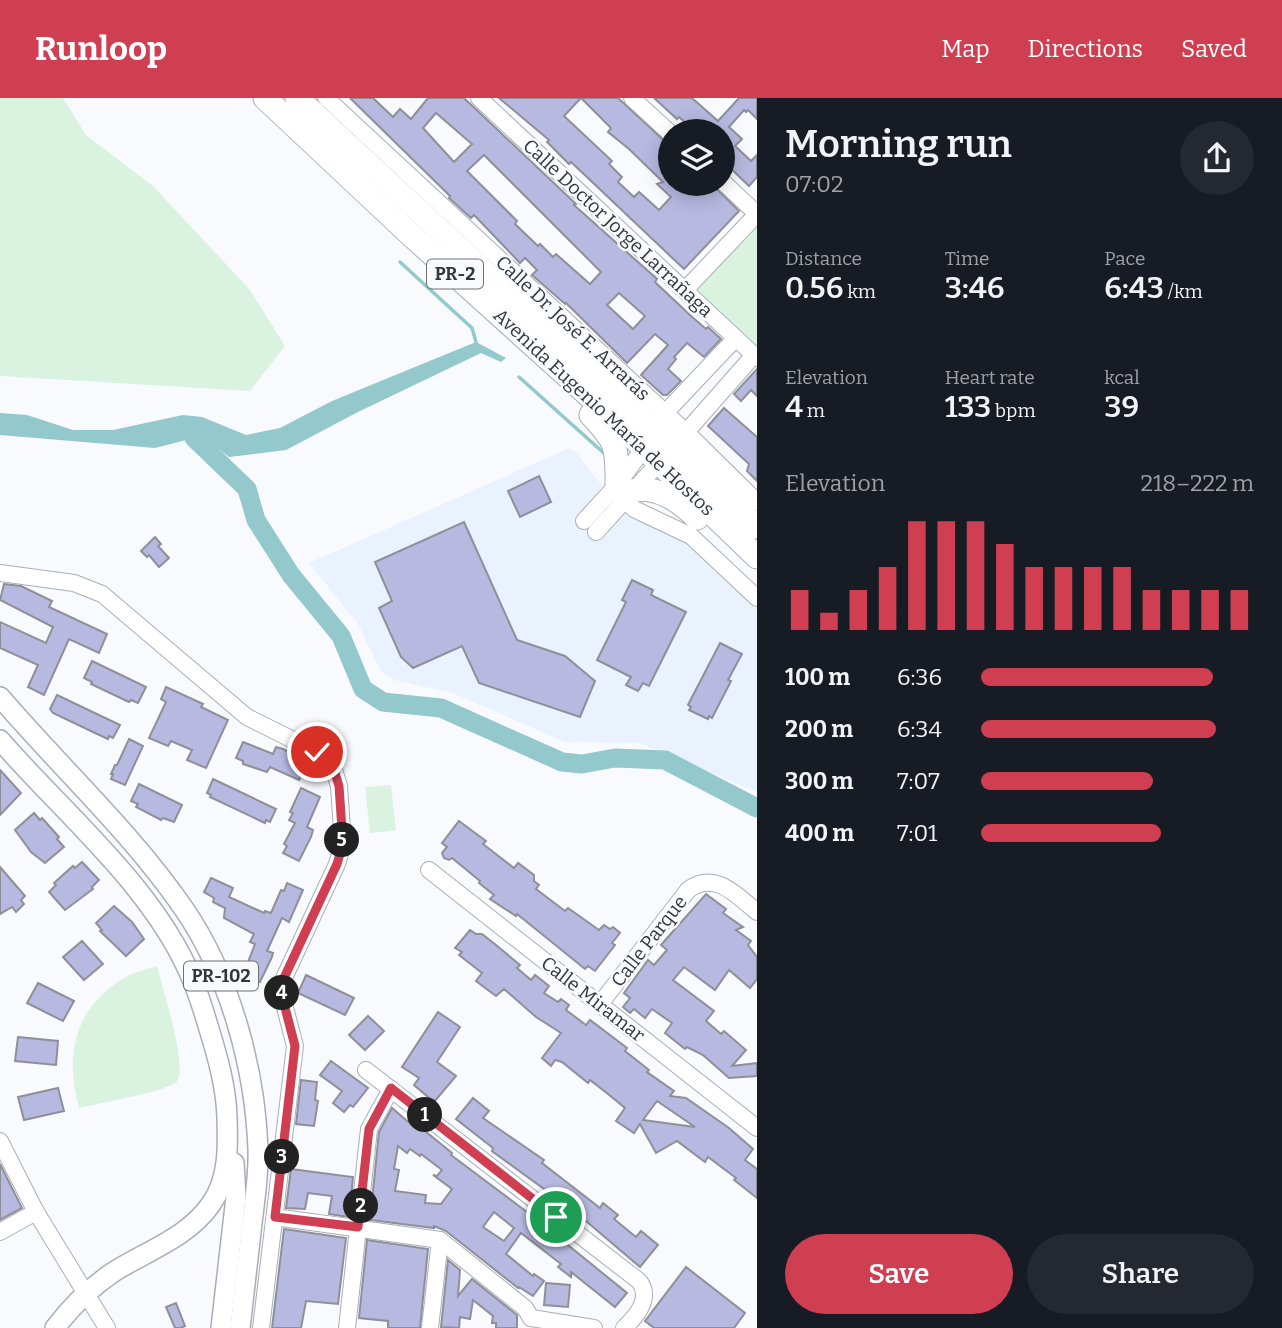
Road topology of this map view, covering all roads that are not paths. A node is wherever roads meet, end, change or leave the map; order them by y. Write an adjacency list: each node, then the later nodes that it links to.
1 (265, 98): 12 (highway, Avenida Eugenio María de Hostos / PR-2)
2 (297, 98): 13 (highway, Avenida Eugenio María de Hostos / PR-2)
3 (326, 98): 13 (street, Calle Dr. José E. Arrarás)
4 (480, 98): 9 (street, Calle Doctor Jorge Larrañaga)
5 (632, 98): 6 (street)
6 (658, 122)
7 (735, 193): 8 (street)
8 (757, 214): 9 (street)
9 (685, 290): 10 (street, Calle Doctor Jorge Larrañaga)
10 (736, 338): 11 (street, Calle Doctor Jorge Larrañaga); 13 (street)
11 (756, 356): 13 (street)
12 (560, 368): 13 (highway, Avenida Eugenio María de Hostos / PR-2); 14 (highway)
13 (664, 439): 14 (street); 15 (street, Calle Dr. José E. Arrarás); 17 (highway, Avenida Eugenio María de Hostos / PR-2); 18 (highway, Avenida Eugenio María de Hostos / PR-2)
14 (622, 491): 16 (street); 18 (highway); 21 (street)
15 (757, 502)
16 (590, 526)
17 (757, 527)
18 (727, 528): 19 (highway, Avenida Eugenio María de Hostos / PR-2)
19 (757, 557)
20 (0, 573): 33 (street)
21 (757, 598)
22 (0, 696): 42 (main road, PR-102)
23 (0, 740): 30 (main road, PR-102)
24 (429, 870): 26 (street, Calle Miramar)
25 (757, 912): 26 (street, Calle Parque)
26 (600, 1004): 29 (street, Calle Miramar)
27 (366, 1070): 28 (street)
28 (391, 1088): 34 (street); 47 (street)
29 (757, 1128)
30 (228, 1138): 37 (main road, PR-102); 41 (main road)
31 (0, 1141): 32 (street)
32 (36, 1212): 35 (street); 37 (street)
33 (275, 1217): 34 (street); 43 (street)
34 (358, 1227): 36 (street); 44 (street)
35 (0, 1232)
36 (440, 1240): 38 (street); 45 (street)
37 (86, 1294): 39 (main road); 40 (street)
38 (530, 1323): 46 (street)
39 (55, 1328)
40 (107, 1328)
41 (221, 1328)
42 (240, 1328)
43 (261, 1328)
44 (347, 1328)
45 (430, 1328)
46 (594, 1328)
47 (624, 1328)

